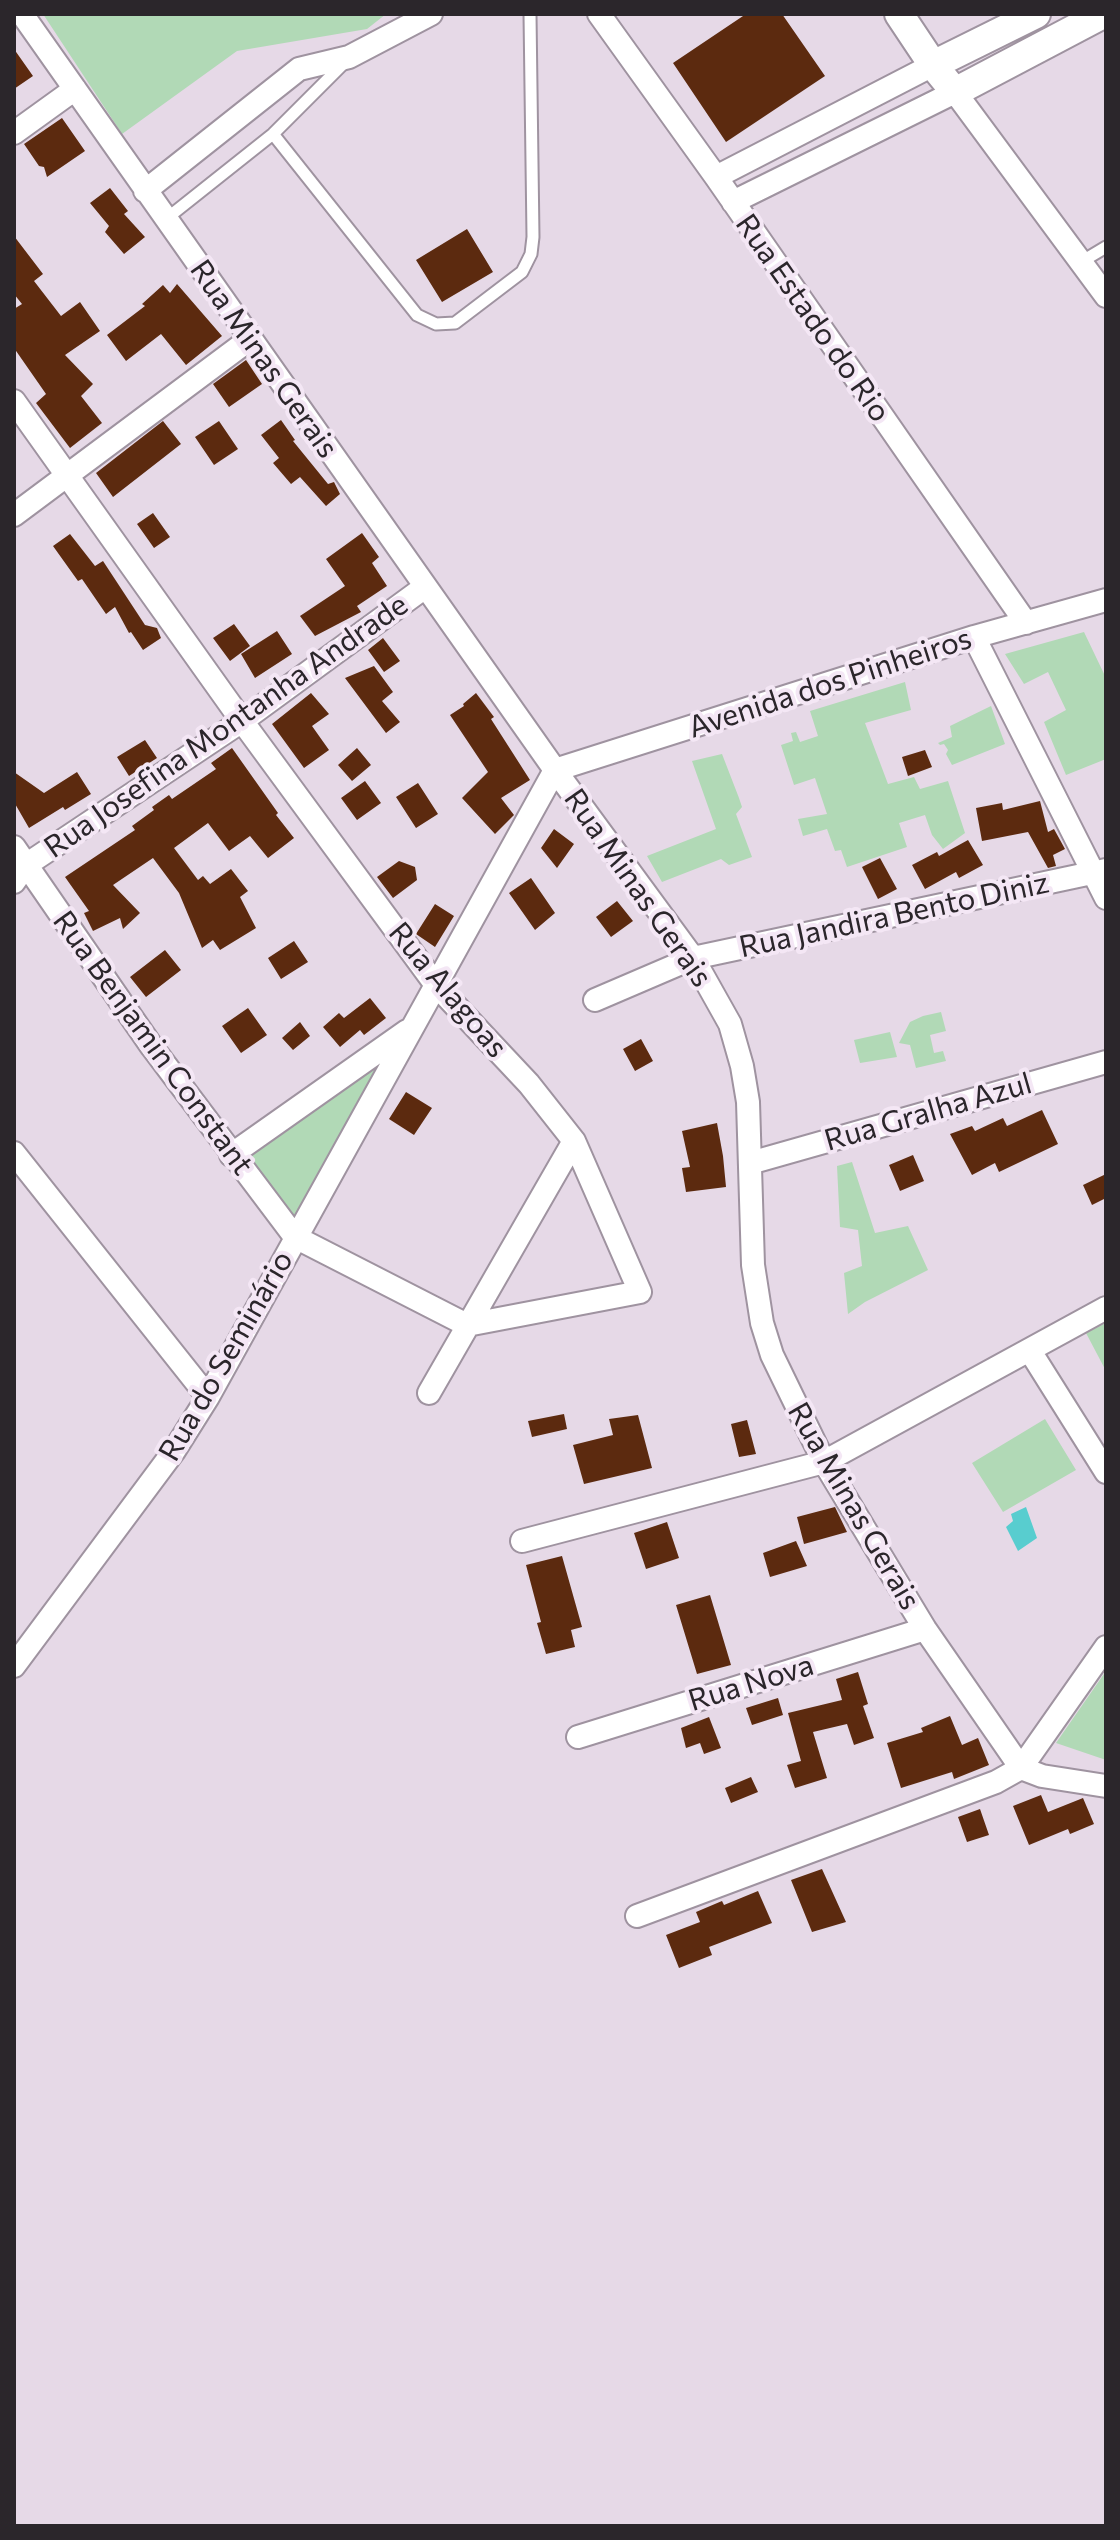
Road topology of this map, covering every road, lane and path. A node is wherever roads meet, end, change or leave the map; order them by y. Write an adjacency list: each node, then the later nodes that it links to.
1 (22, 14): 10 (street, Rua Minas Gerais)
2 (431, 14): 8 (street)
3 (530, 14): 13 (lane)
4 (599, 14): 14 (street, Rua Estado do Rio)
5 (899, 14): 9 (street)
6 (1036, 14): 9 (street)
7 (1103, 14): 11 (street)
8 (349, 57): 13 (lane); 15 (street)
9 (933, 65): 11 (street); 14 (street)
10 (75, 89): 12 (street); 15 (street, Rua Minas Gerais)
11 (955, 92): 16 (street); 19 (street)
12 (14, 133)
13 (273, 134): 17 (lane)
14 (716, 177): 16 (street, Rua Estado do Rio)
15 (145, 191): 17 (street, Rua Minas Gerais)
16 (733, 202): 27 (street, Rua Estado do Rio)
17 (165, 220): 21 (street, Rua Minas Gerais)
18 (1106, 247): 19 (lane)
19 (1081, 262): 20 (street)
20 (1104, 288)
21 (250, 339): 23 (street); 25 (street, Rua Minas Gerais)
22 (14, 401): 23 (street, Rua Alagoas)
23 (68, 476): 24 (street); 29 (street, Rua Alagoas)
24 (14, 515)
25 (425, 587): 29 (street, Rua Josefina Montanha Andrade); 30 (street, Rua Minas Gerais)
26 (1106, 600): 27 (street, Avenida dos Pinheiros)
27 (1026, 623): 28 (street, Avenida dos Pinheiros)
28 (974, 637): 30 (street, Avenida dos Pinheiros); 32 (street)
29 (242, 721): 31 (street, Rua Josefina Montanha Andrade); 35 (street, Rua Alagoas)
30 (555, 770): 34 (street, Rua Minas Gerais); 35 (street, Rua do Seminário)
31 (18, 865): 41 (street, Rua Benjamin Constant)
32 (1100, 872): 33 (street); 34 (street, Rua Jandira Bento Diniz)
33 (1106, 898)
34 (693, 958): 36 (street, Rua Jandira Bento Diniz); 42 (street, Rua Minas Gerais)
35 (436, 985): 37 (street, Rua do Seminário); 39 (street, Rua Alagoas)
36 (595, 1000)
37 (411, 1028): 41 (street, Rua do Seminário); 43 (street, Rua do Seminário)
38 (1106, 1062): 42 (street, Rua Gralha Azul)
39 (574, 1141): 45 (street); 45 (street, Rua Alagoas)
40 (14, 1153): 48 (street)
41 (231, 1155): 43 (street, Rua Benjamin Constant)
42 (750, 1163): 49 (street, Rua Minas Gerais)
43 (295, 1237): 45 (street); 48 (street, Rua do Seminário)
44 (1106, 1308): 46 (street)
45 (467, 1325): 47 (street)
46 (1030, 1351): 49 (street); 50 (street)
47 (429, 1393)
48 (208, 1397): 54 (street, Rua do Seminário)
49 (824, 1462): 51 (street); 52 (street, Rua Minas Gerais)
50 (1106, 1472)
51 (522, 1541)
52 (925, 1629): 55 (street, Rua Nova); 56 (street, Rua Minas Gerais)
53 (1106, 1647): 56 (street)
54 (14, 1666)
55 (578, 1737)
56 (1021, 1768): 57 (street); 58 (street)
57 (1106, 1786)
58 (637, 1916)

